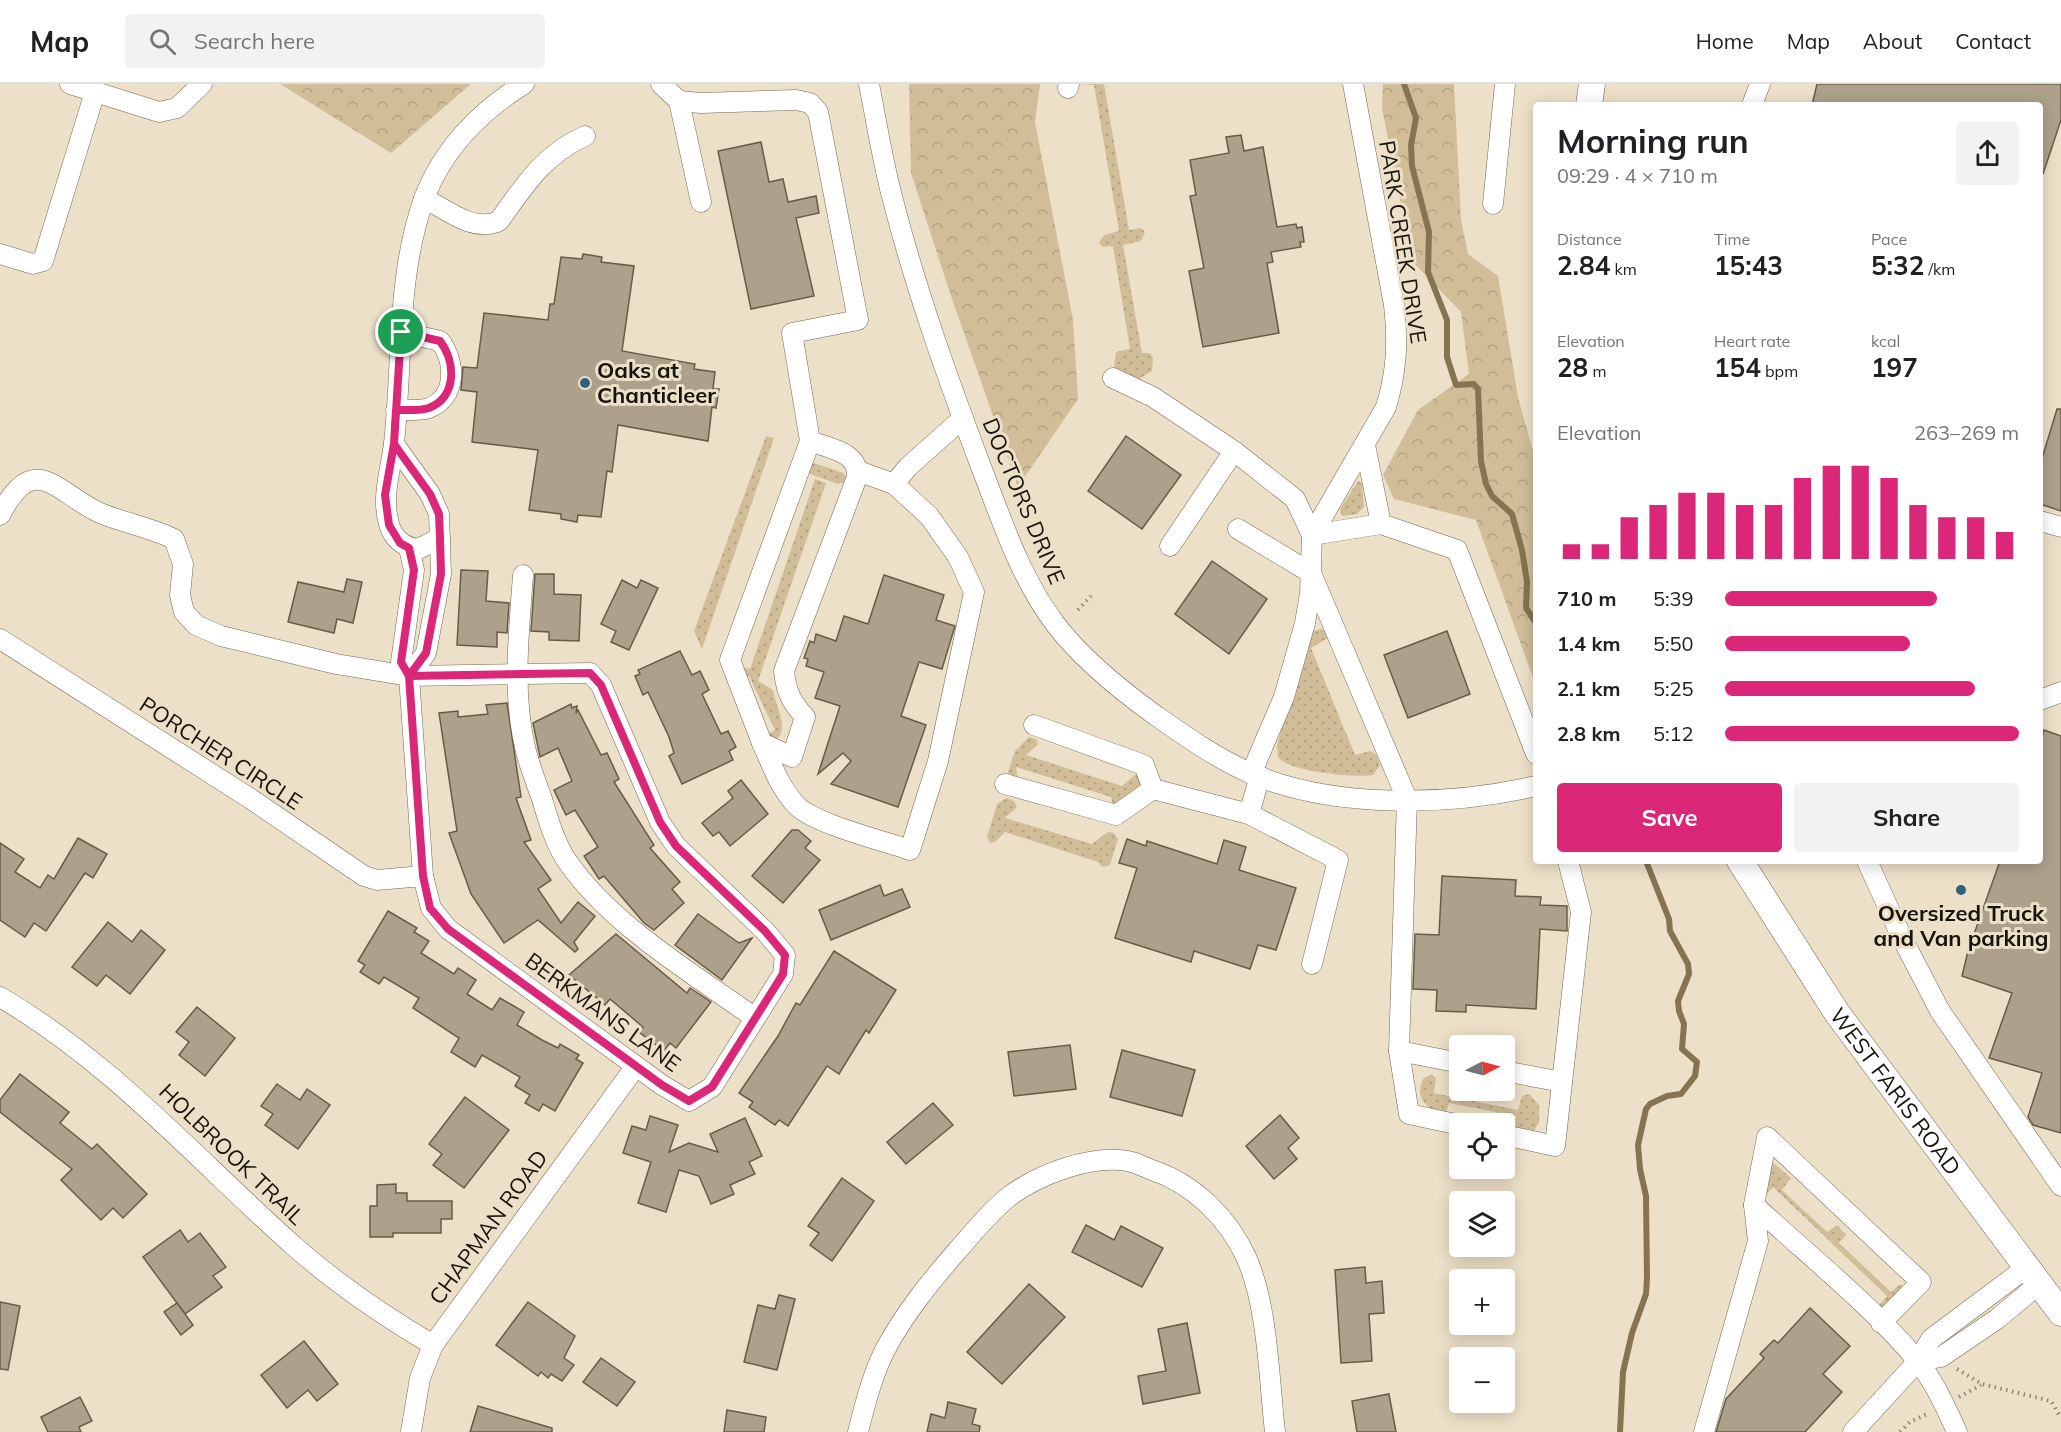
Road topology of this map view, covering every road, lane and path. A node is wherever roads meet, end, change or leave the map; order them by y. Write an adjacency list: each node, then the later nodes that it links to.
1 (69, 84): 11 (street)
2 (202, 84): 11 (street)
3 (524, 84): 17 (street)
4 (662, 84): 12 (street)
5 (869, 84): 16 (street, DOCTORS DRIVE)
6 (882, 84): 16 (street, DOCTORS DRIVE)
7 (1353, 84): 27 (street, PARK CREEK DRIVE)
8 (1504, 84): 19 (street)
9 (1592, 84): 13 (main road)
10 (1760, 84): 14 (street)
11 (95, 92): 20 (street)
12 (679, 101): 18 (street); 25 (street)
13 (1589, 102)
14 (1753, 102)
15 (585, 136): 17 (street)
16 (883, 154): 24 (street, DOCTORS DRIVE)
17 (424, 198): 21 (street)
18 (701, 202)
19 (1493, 204)
20 (0, 254)
21 (401, 332): 23 (street); 23 (street)
22 (1113, 378): 28 (street)
23 (396, 410): 26 (street)
24 (963, 418): 30 (street); 52 (street, DOCTORS DRIVE)
25 (810, 441): 29 (street); 50 (street)
26 (394, 444): 37 (street); 39 (street)
27 (1365, 445): 33 (street); 36 (street, PARK CREEK DRIVE)
28 (1234, 451): 36 (street); 38 (street)
29 (858, 471): 30 (street); 50 (street)
30 (894, 484): 50 (street)
31 (0, 515): 46 (street)
32 (2043, 522): 34 (street)
33 (1381, 524): 36 (street); 51 (street)
34 (2061, 527)
35 (1238, 529): 40 (street)
36 (1312, 535): 40 (street, PARK CREEK DRIVE)
37 (440, 538): 39 (street); 46 (street)
38 (1170, 546)
39 (409, 548): 46 (street, BERKMANS LANE)
40 (1311, 573): 52 (street, PARK CREEK DRIVE); 56 (street)
41 (523, 575): 45 (street)
42 (1091, 596): 43 (path)
43 (1078, 610)
44 (0, 639): 61 (street, PORCHER CIRCLE)
45 (518, 674): 46 (street, BERKMANS LANE); 64 (street); 64 (street, BERKMANS LANE)
46 (409, 676): 61 (street, BERKMANS LANE)
47 (2061, 692): 48 (street)
48 (2043, 699)
49 (1034, 725): 55 (street)
50 (762, 743)
51 (1533, 746)
52 (1256, 775): 56 (street, DOCTORS DRIVE); 57 (street, PARK CREEK DRIVE)
53 (1005, 784): 55 (street)
54 (1533, 786): 56 (street, DOCTORS DRIVE)
55 (1153, 789): 57 (street)
56 (1407, 799): 65 (street)
57 (1249, 814): 62 (street)
58 (1569, 864): 69 (street)
59 (1742, 864): 74 (main road, WEST FARIS ROAD)
60 (1868, 864): 72 (street)
61 (423, 876): 67 (street, BERKMANS LANE)
62 (1312, 964)
63 (0, 996): 77 (street, HOLBROOK TRAIL)
64 (755, 1018): 67 (street, BERKMANS LANE)
65 (1399, 1052): 66 (street); 70 (street)
66 (1449, 1061)
67 (636, 1066): 77 (street, CHAPMAN ROAD)
68 (1515, 1073): 69 (street)
69 (1562, 1082): 71 (street)
70 (1449, 1123)
71 (1515, 1137)
72 (2061, 1186)
73 (1754, 1205): 76 (street); 76 (street); 84 (street)
74 (2032, 1276): 75 (main road, WEST FARIS ROAD); 78 (street); 79 (street)
75 (2061, 1313)
76 (1881, 1323): 79 (street)
77 (432, 1346): 81 (street, CHAPMAN ROAD)
78 (1941, 1357): 79 (street); 80 (path)
79 (1918, 1361): 85 (street); 86 (street)
80 (2061, 1418)
81 (411, 1432)
82 (858, 1432): 83 (street)
83 (1275, 1432)
84 (1704, 1432)
85 (1853, 1432)
86 (1958, 1432)

